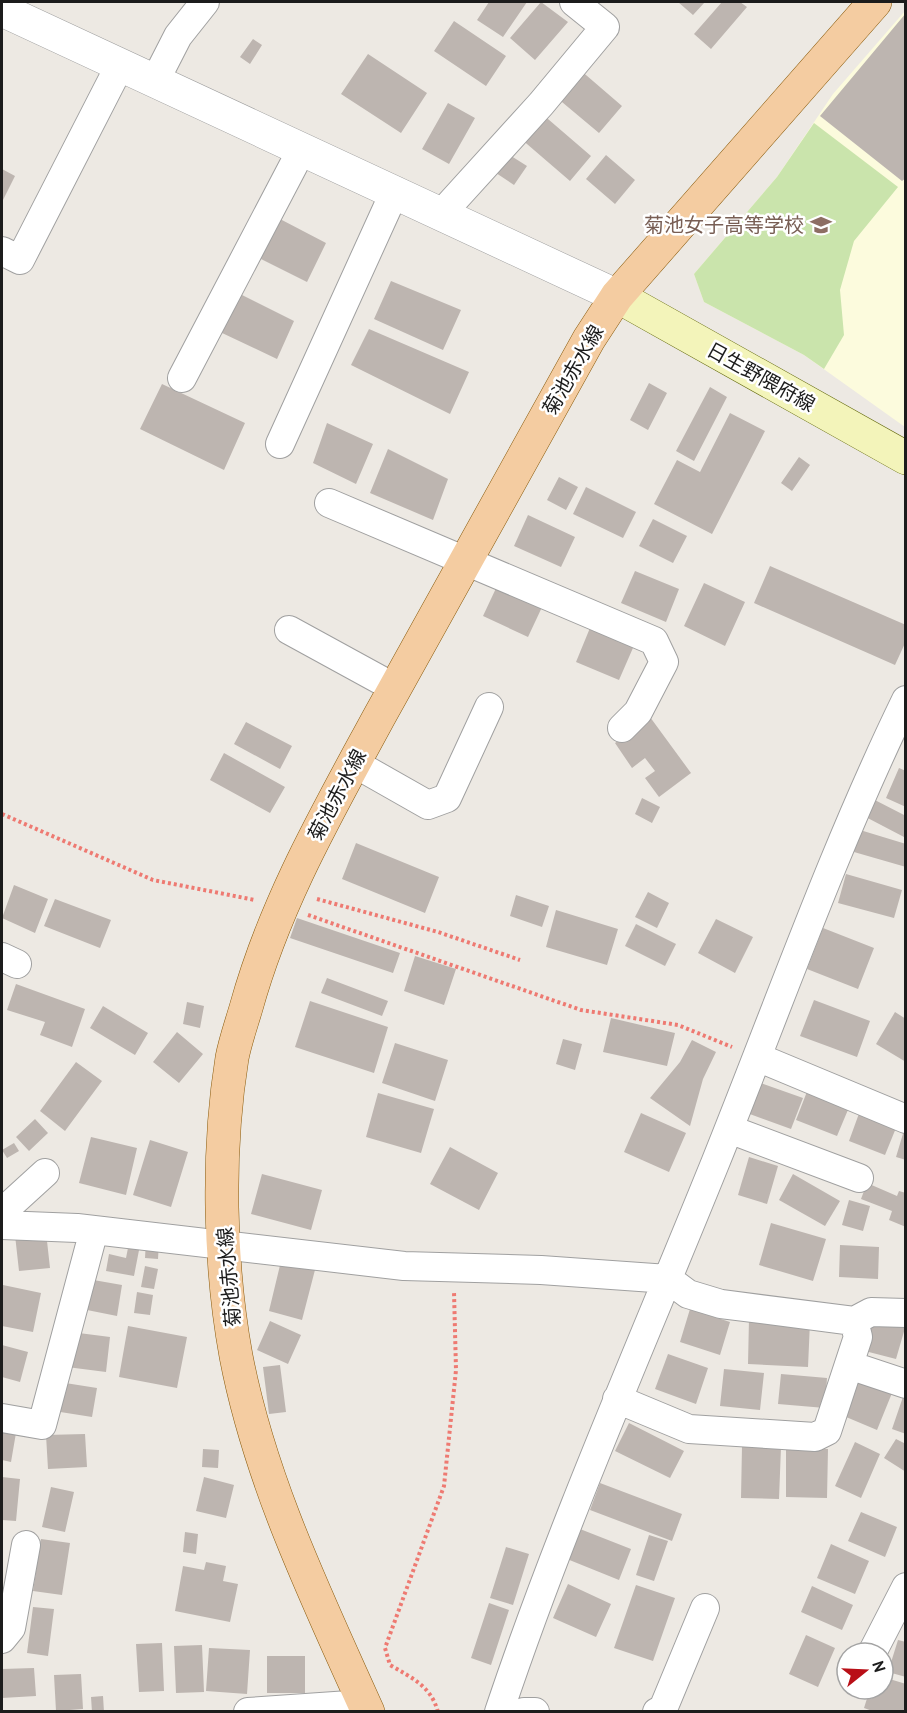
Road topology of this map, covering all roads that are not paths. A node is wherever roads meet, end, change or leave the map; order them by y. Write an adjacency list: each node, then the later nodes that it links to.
1 (205, 2): 6 (street)
2 (574, 2): 9 (street)
3 (875, 2): 11 (main road, 菊池赤水線)
4 (2, 10): 5 (street)
5 (120, 65): 6 (street); 10 (street)
6 (155, 81): 7 (street)
7 (302, 149): 8 (street); 12 (street)
8 (395, 191): 9 (street); 13 (street)
9 (442, 213): 11 (street)
10 (2, 251)
11 (617, 296): 14 (main road, 日生野隈府線); 16 (main road, 菊池赤水線)
12 (182, 378)
13 (280, 444)
14 (906, 458)
15 (329, 503): 16 (street)
16 (465, 562): 18 (main road, 菊池赤水線); 21 (street)
17 (289, 630): 18 (street)
18 (395, 688): 22 (main road, 菊池赤水線)
19 (906, 700): 23 (street)
20 (489, 707): 22 (street)
21 (622, 728)
22 (354, 763): 30 (main road, 菊池赤水線)
23 (757, 1058): 24 (street); 25 (street)
24 (906, 1119)
25 (729, 1130): 27 (street); 31 (street)
26 (45, 1173): 28 (street)
27 (859, 1178)
28 (2, 1224): 29 (street)
29 (94, 1230): 30 (street); 37 (street)
30 (223, 1245): 31 (street); 43 (main road, 菊池赤水線)
31 (668, 1279): 33 (street); 36 (street)
32 (906, 1313): 33 (street)
33 (854, 1321): 34 (street)
34 (849, 1365): 35 (street); 36 (street)
35 (906, 1384)
36 (617, 1399): 45 (street)
37 (2, 1418)
38 (26, 1545): 41 (street)
39 (906, 1587): 42 (street)
40 (705, 1608): 48 (street)
41 (2, 1639)
42 (878, 1641)
43 (366, 1708): 44 (street)
44 (248, 1712)
45 (499, 1712)
46 (524, 1712): 47 (street)
47 (535, 1712)
48 (657, 1712)

